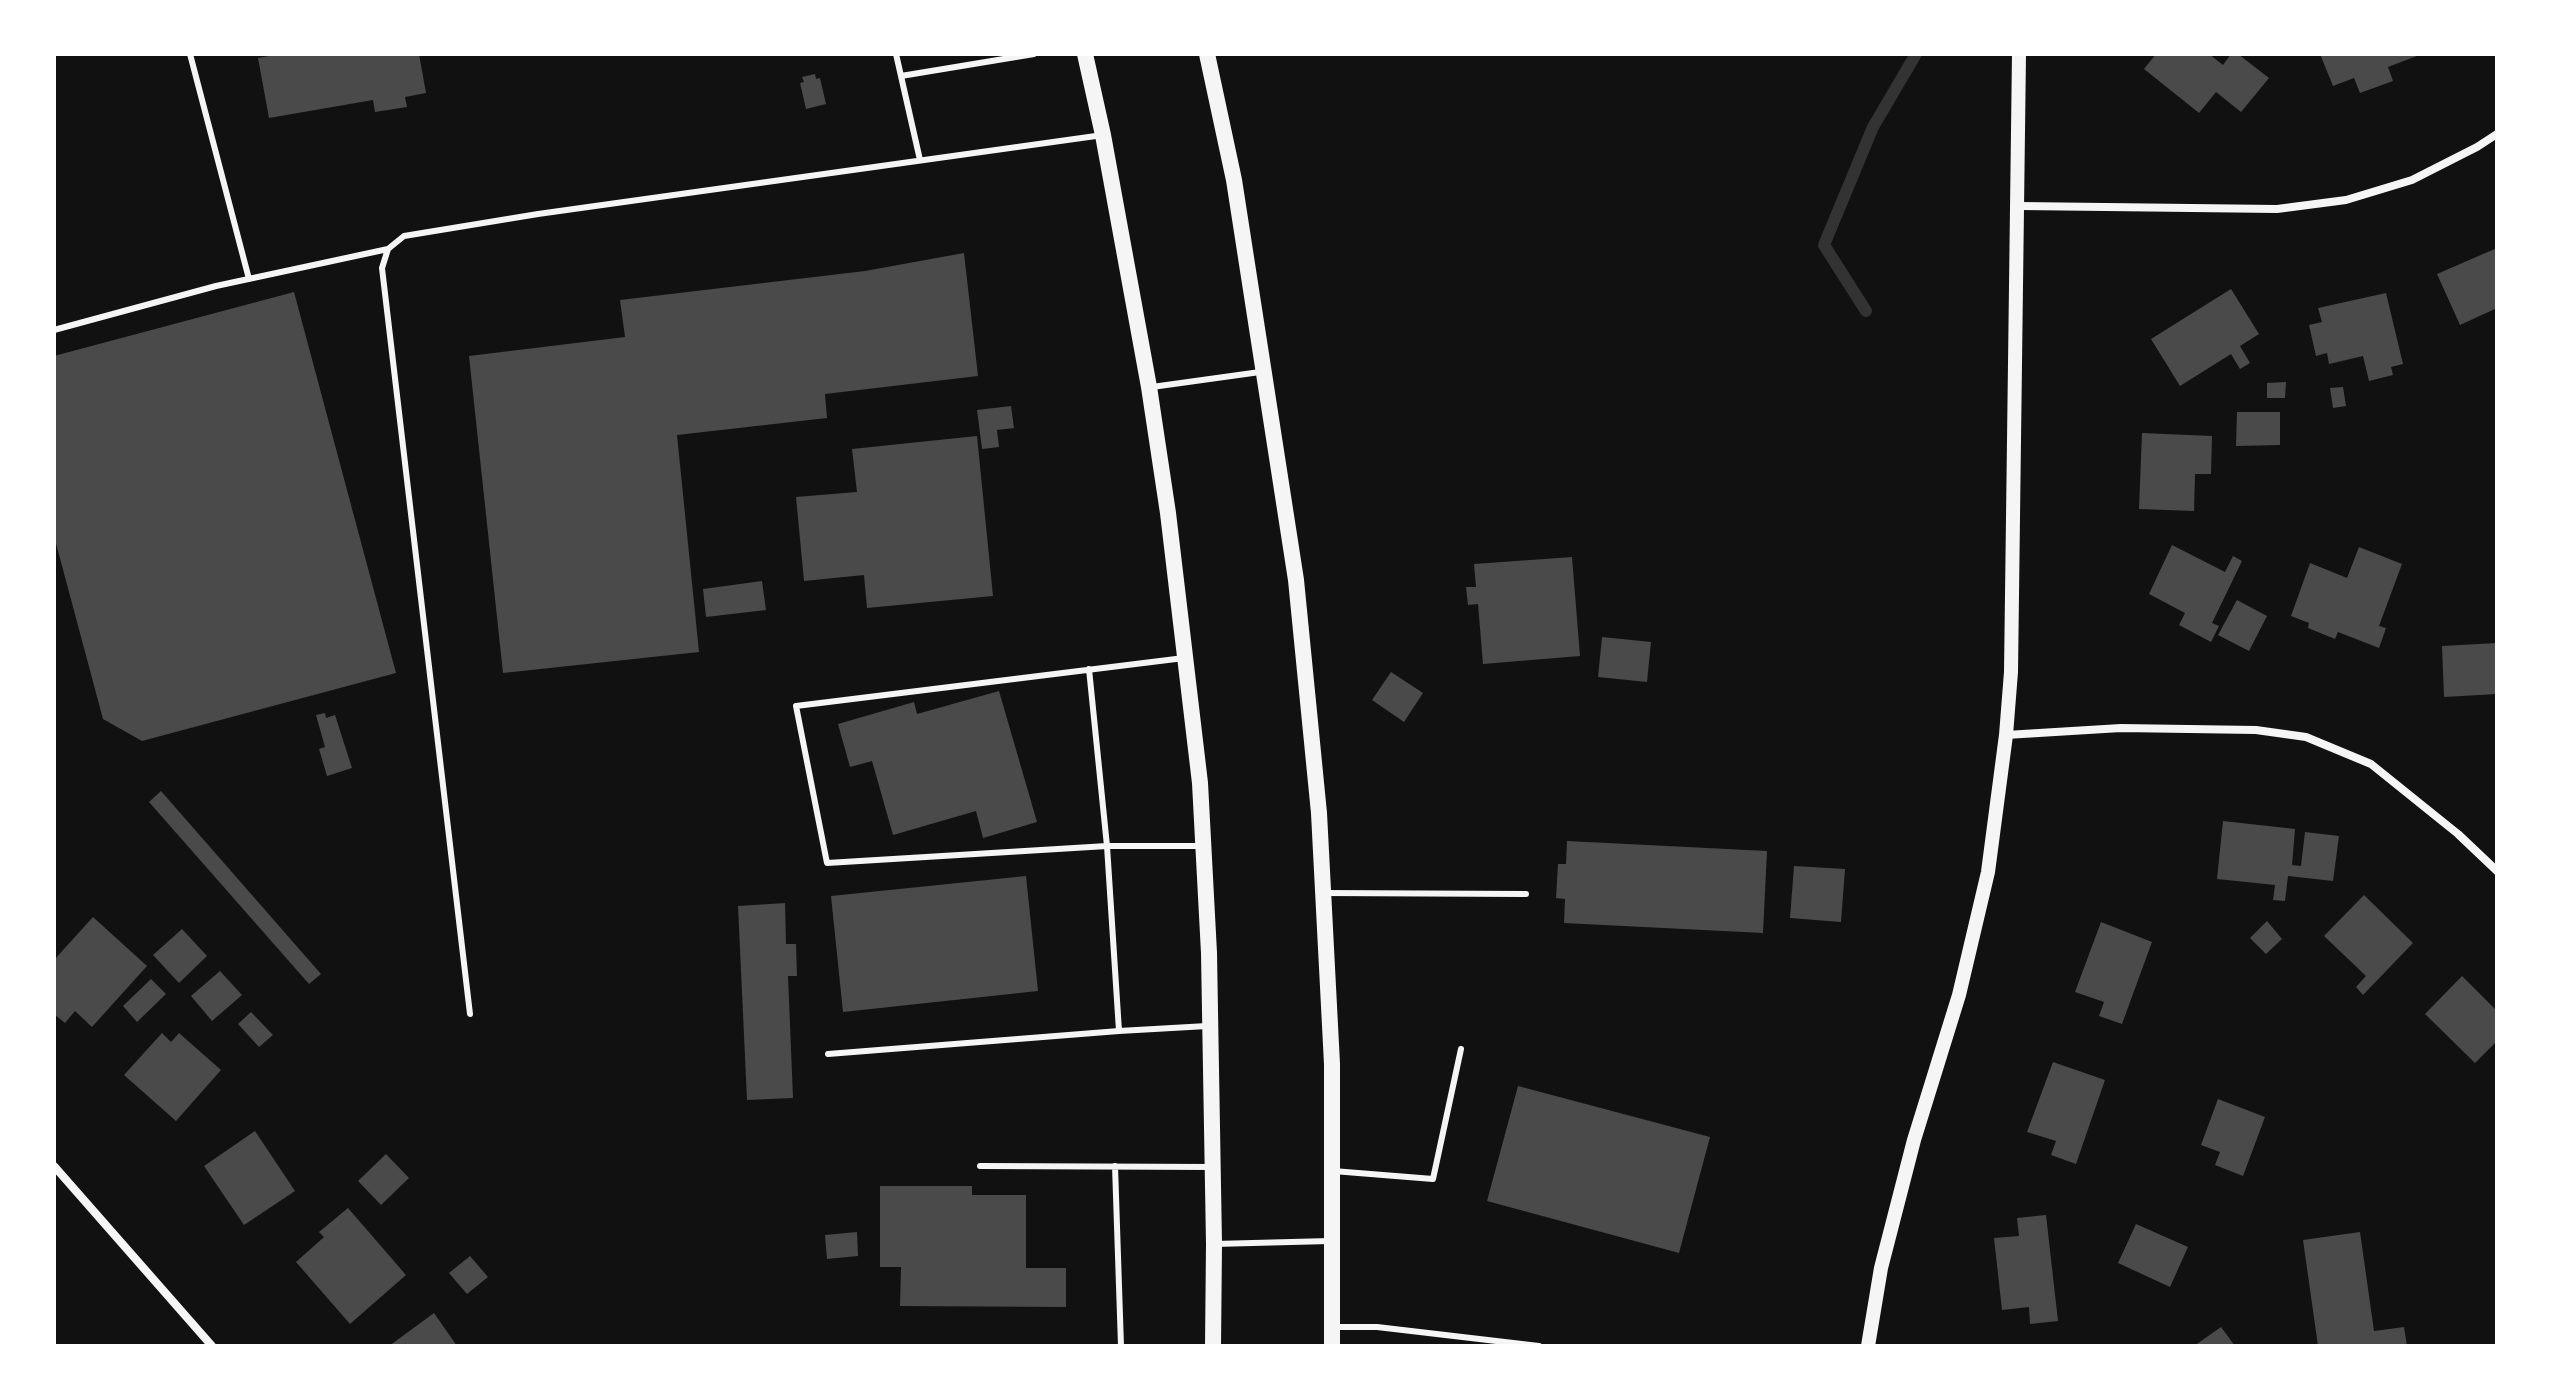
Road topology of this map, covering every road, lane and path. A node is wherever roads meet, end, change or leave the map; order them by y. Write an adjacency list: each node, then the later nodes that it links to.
1 (190, 54): 13 (lane)
2 (896, 54): 7 (lane)
3 (1034, 54): 7 (lane)
4 (1085, 54): 9 (main road)
5 (1207, 54): 15 (main road)
6 (2019, 54): 11 (street)
7 (901, 76): 10 (lane)
8 (2497, 134): 11 (street)
9 (1103, 135): 10 (lane); 16 (main road)
10 (920, 160): 12 (lane)
11 (2019, 206): 19 (street)
12 (388, 249): 13 (lane); 25 (lane)
13 (249, 279): 14 (lane)
14 (54, 330)
15 (1264, 372): 16 (lane); 23 (main road)
16 (1149, 387): 17 (main road)
17 (1185, 658): 18 (lane); 21 (main road)
18 (1089, 669): 20 (lane); 20 (lane)
19 (2006, 735): 22 (street); 43 (street)
20 (1107, 846): 21 (lane); 27 (lane)
21 (1203, 846): 26 (main road)
22 (2495, 865)
23 (1323, 893): 24 (lane); 34 (main road)
24 (1526, 894)
25 (470, 1014)
26 (1210, 1025): 27 (lane); 33 (main road)
27 (1119, 1031): 29 (lane)
28 (1461, 1049): 34 (lane)
29 (828, 1054)
30 (54, 1166): 38 (street)
31 (980, 1166): 32 (lane)
32 (1115, 1166): 33 (lane); 39 (lane)
33 (1213, 1167): 36 (main road)
34 (1332, 1171): 35 (main road)
35 (1332, 1241): 36 (lane); 37 (main road)
36 (1214, 1244): 40 (main road)
37 (1332, 1327): 41 (main road); 42 (lane)
38 (212, 1346)
39 (1121, 1346)
40 (1213, 1346)
41 (1332, 1346)
42 (1539, 1346)
43 (1868, 1346)

